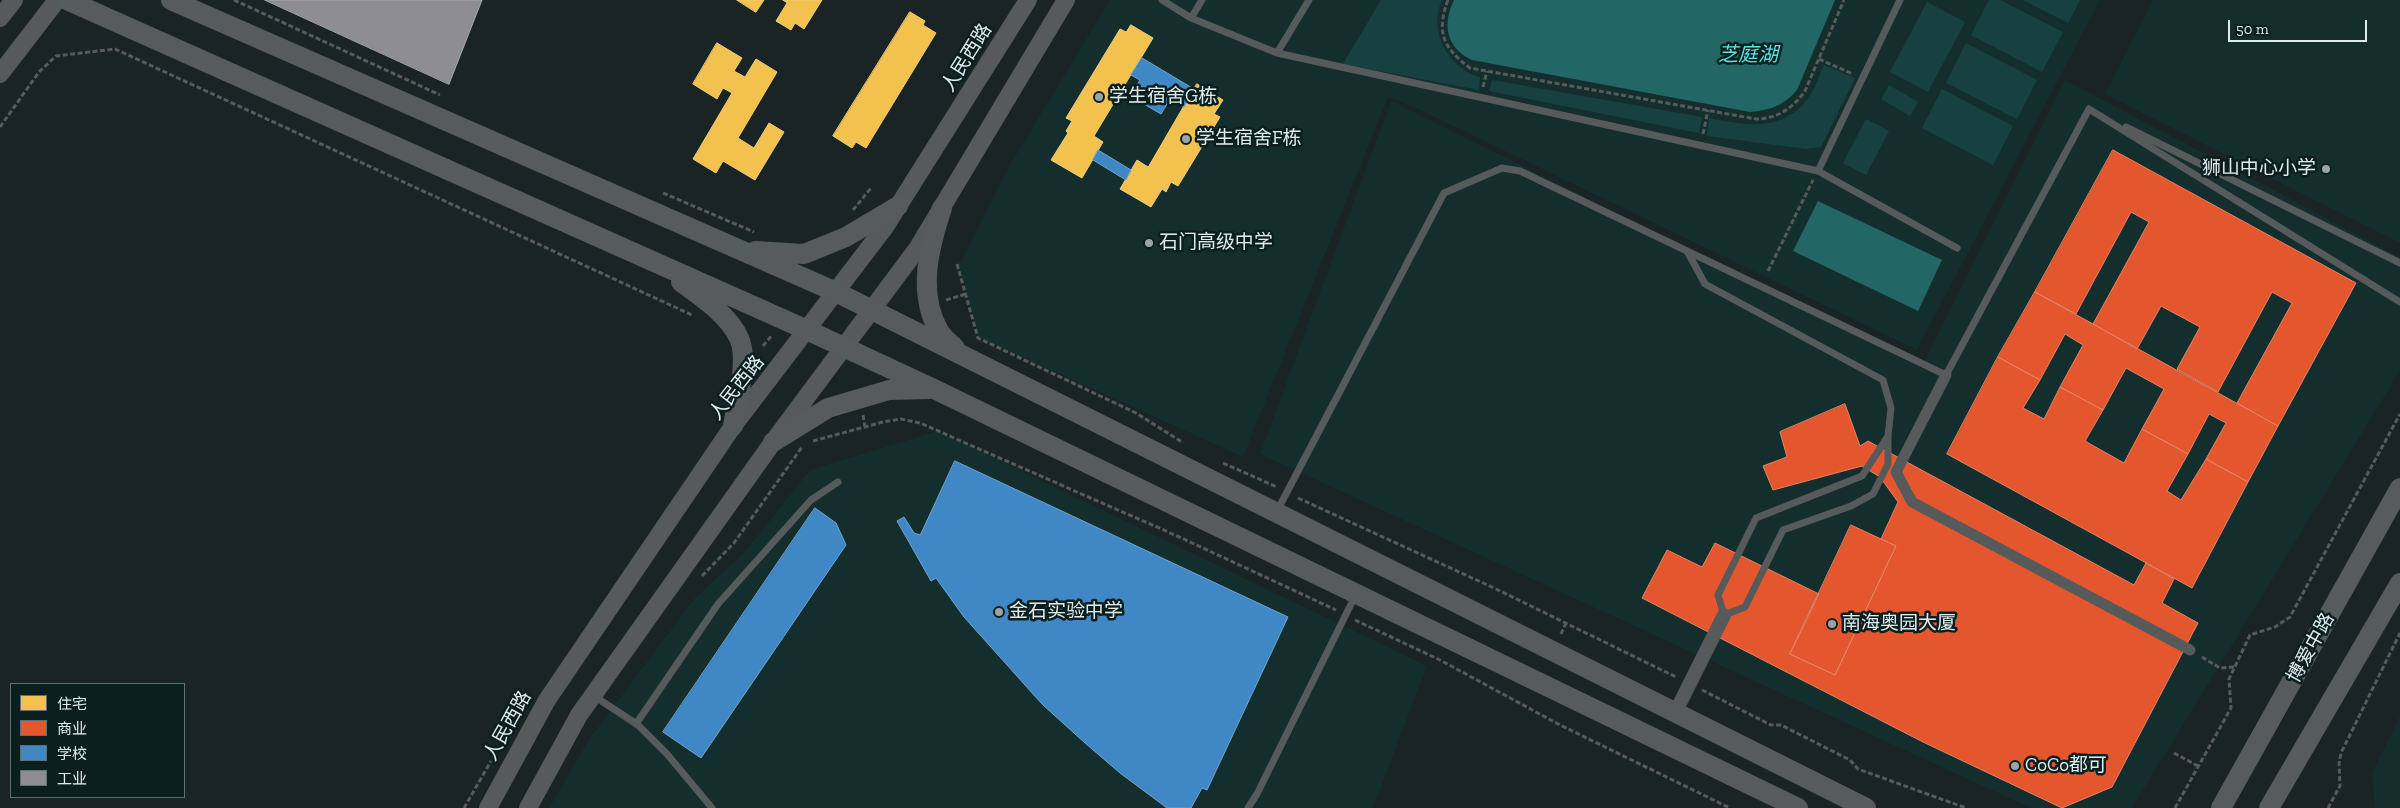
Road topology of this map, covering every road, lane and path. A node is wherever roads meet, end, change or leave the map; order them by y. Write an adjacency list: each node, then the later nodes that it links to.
1 (14, 0): 14 (street)
2 (57, 0): 18 (street)
3 (67, 0): 37 (main road)
4 (171, 0): 33 (main road)
5 (234, 0): 20 (path)
6 (1028, 0): 28 (street, 人民西路)
7 (1066, 0): 29 (street)
8 (1162, 0): 15 (lane)
9 (1202, 0): 15 (lane)
10 (1310, 0): 16 (lane)
11 (1448, 0): 22 (path)
12 (1844, 0): 17 (path)
13 (1900, 0): 19 (lane)
14 (0, 18)
15 (1192, 18): 16 (lane)
16 (1277, 53): 24 (lane)
17 (1819, 59): 19 (path); 22 (path)
18 (0, 74)
19 (1864, 79): 25 (lane)
20 (449, 99)
21 (2090, 109): 35 (lane); 42 (lane); 52 (lane)
22 (1708, 110): 24 (path)
23 (0, 127): 44 (path)
24 (1700, 145): 25 (lane)
25 (1818, 171): 32 (lane); 38 (path)
26 (871, 188): 30 (path)
27 (656, 190): 31 (path)
28 (898, 206): 33 (main road); 39 (street, 人民西路)
29 (942, 208): 43 (street); 51 (main road)
30 (849, 214)
31 (759, 234)
32 (1957, 248)
33 (741, 250): 39 (main road)
34 (1687, 251): 52 (lane); 56 (lane); 64 (lane)
35 (2400, 263)
36 (957, 264): 40 (path)
37 (660, 265): 45 (main road); 55 (main road)
38 (1768, 271)
39 (836, 292): 43 (main road); 45 (street, 人民西路)
40 (966, 294): 41 (path); 58 (path)
41 (941, 302)
42 (2400, 302)
43 (872, 310): 49 (street); 51 (main road)
44 (696, 317)
45 (807, 330): 49 (main road); 55 (street, 人民西路)
46 (772, 334): 47 (path)
47 (763, 346): 48 (path); 50 (path)
48 (757, 347)
49 (843, 348): 53 (main road); 57 (street)
50 (770, 350)
51 (964, 356): 64 (main road)
52 (1946, 375): 74 (street)
53 (934, 389): 57 (main road); 67 (main road)
54 (2400, 414): 75 (path)
55 (733, 426): 85 (street, 人民西路)
56 (1888, 436): 69 (lane); 69 (lane)
57 (773, 442): 77 (street)
58 (1183, 443)
59 (1218, 460): 60 (path)
60 (1263, 481)
61 (838, 482): 80 (lane)
62 (2400, 488): 94 (main road, 博爱中路)
63 (1316, 506): 70 (path)
64 (1276, 513): 79 (main road)
65 (695, 582): 68 (path)
66 (2400, 583): 95 (main road)
67 (1356, 594): 88 (lane); 90 (main road)
68 (1332, 608)
69 (1724, 616): 79 (street)
70 (1566, 623): 73 (path); 76 (path)
71 (1379, 631): 89 (path)
72 (2400, 632): 96 (path)
73 (1561, 634)
74 (2190, 650): 75 (path)
75 (2234, 667): 83 (path)
76 (1663, 671)
77 (593, 695): 80 (lane); 86 (street)
78 (1718, 697): 92 (path)
79 (1675, 713): 91 (main road)
80 (636, 724): 87 (lane)
81 (2174, 753): 83 (path)
82 (495, 755): 84 (path)
83 (2198, 766): 93 (path)
84 (464, 808)
85 (488, 808)
86 (528, 808)
87 (712, 808)
88 (1248, 808)
89 (1730, 808)
90 (1798, 808)
91 (1866, 808)
92 (1966, 808)
93 (2175, 808)
94 (2221, 808)
95 (2269, 808)
96 (2328, 808)

